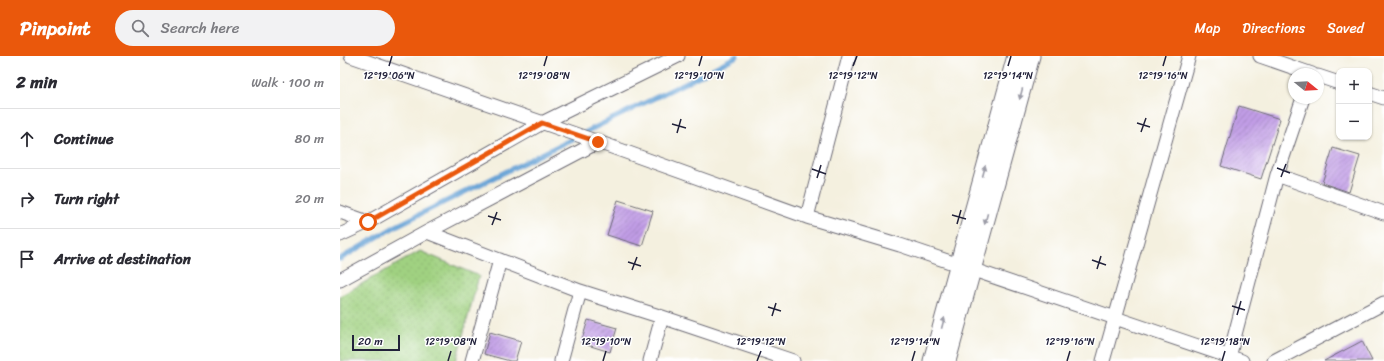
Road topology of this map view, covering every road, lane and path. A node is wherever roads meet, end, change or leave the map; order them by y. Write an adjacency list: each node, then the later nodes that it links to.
1 (351, 56): 14 (street)
2 (678, 56): 14 (street)
3 (849, 56): 19 (street)
4 (1016, 56): 24 (street, one-way to 4)
5 (1031, 56): 24 (street, one-way to 24)
6 (1189, 56): 29 (street)
7 (1260, 56): 8 (street)
8 (1294, 68)
9 (1324, 78): 10 (street)
10 (1336, 82)
11 (1372, 94): 12 (street)
12 (1384, 98)
13 (1301, 104): 16 (street)
14 (542, 123): 15 (street); 20 (street)
15 (598, 142): 19 (street); 21 (street)
16 (1277, 175): 18 (street); 31 (street)
17 (340, 212): 20 (street)
18 (1384, 213)
19 (807, 217): 24 (street)
20 (368, 222): 22 (street)
21 (427, 232): 23 (street); 25 (street)
22 (340, 235)
23 (500, 260): 26 (street); 32 (street)
24 (965, 267): 29 (street); 36 (street, one-way to 24); 37 (street)
25 (340, 280)
26 (580, 291): 28 (street); 33 (street)
27 (1384, 303): 39 (street)
28 (662, 316): 30 (street); 34 (street)
29 (1115, 317): 31 (street); 38 (street)
30 (774, 358): 35 (street)
31 (1233, 360)
32 (472, 361)
33 (561, 361)
34 (650, 361)
35 (793, 361)
36 (932, 361)
37 (947, 361)
38 (1103, 361)
39 (1274, 361)

